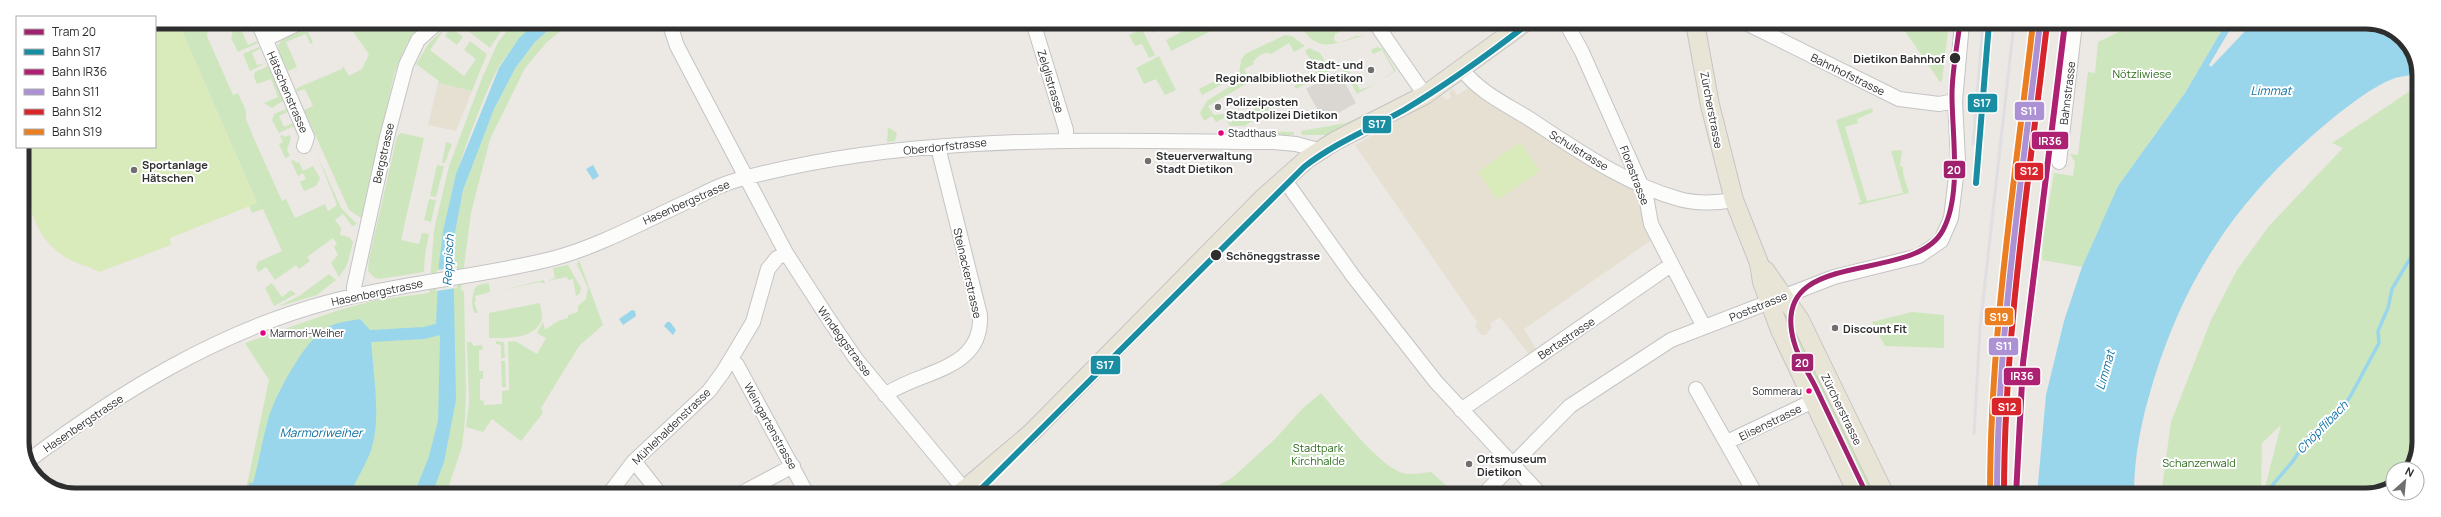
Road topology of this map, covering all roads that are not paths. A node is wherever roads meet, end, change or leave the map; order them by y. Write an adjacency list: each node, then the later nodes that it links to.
1 (261, 29): 13 (street, Hätschenstrasse)
2 (287, 29): 13 (street, Hätschenstrasse)
3 (430, 29): 28 (street, Bergstrasse)
4 (671, 29): 22 (street)
5 (1035, 29): 17 (street, Zelglistrasse)
6 (1380, 29): 15 (street)
7 (1516, 29): 14 (main road)
8 (1569, 29): 24 (street, Florastrasse)
9 (1696, 29): 25 (main road, Zürcherstrasse)
10 (1758, 29): 16 (street, Bahnhofstrasse)
11 (1961, 29): 16 (street, Poststrasse)
12 (2074, 29): 21 (street, Bahnstrasse)
13 (266, 39): 18 (street, Hätschenstrasse)
14 (1462, 69): 15 (main road); 24 (street, Schulstrasse)
15 (1425, 95): 20 (main road)
16 (1955, 101): 29 (street, Poststrasse)
17 (1066, 140): 19 (street, Oberdorfstrasse); 20 (street, Oberdorfstrasse)
18 (304, 146)
19 (938, 147): 22 (street, Oberdorfstrasse); 33 (street, Steinackerstrasse)
20 (1318, 150): 23 (main road)
21 (2059, 162)
22 (748, 177): 26 (street, Windeggstrasse); 28 (street, Hasenbergstrasse)
23 (1284, 179): 35 (street); 46 (main road)
24 (1641, 185): 25 (street, Schulstrasse); 27 (street, Florastrasse)
25 (1734, 200): 29 (main road, Zürcherstrasse)
26 (786, 253): 31 (street, Mühlehaldenstrasse); 33 (street, Windeggstrasse)
27 (1671, 265): 30 (street, Florastrasse); 35 (street, Bertastrasse)
28 (354, 296): 37 (street, Hasenbergstrasse)
29 (1776, 299): 30 (street, Poststrasse); 34 (main road, Zürcherstrasse); 51 (main road, Zürcherstrasse)
30 (1704, 328): 39 (street, Poststrasse)
31 (732, 360): 38 (street, Mühlehaldenstrasse); 40 (street, Weingartenstrasse)
32 (1696, 389): 36 (street, Elisenstrasse)
33 (885, 395): 45 (street, Windeggstrasse)
34 (1813, 401): 36 (street, Elisenstrasse); 50 (main road, Zürcherstrasse)
35 (1461, 410): 39 (street)
36 (1727, 442): 49 (street, Elisenstrasse)
37 (31, 458)
38 (634, 461): 41 (street, Mühlehaldenstrasse); 42 (street)
39 (1511, 464): 47 (street, Poststrasse); 48 (street)
40 (792, 466): 43 (street); 44 (street, Weingartenstrasse)
41 (614, 488)
42 (655, 488)
43 (751, 488)
44 (804, 488)
45 (960, 488)
46 (970, 488)
47 (1489, 488)
48 (1534, 488)
49 (1752, 488)
50 (1855, 488)
51 (1882, 488)

